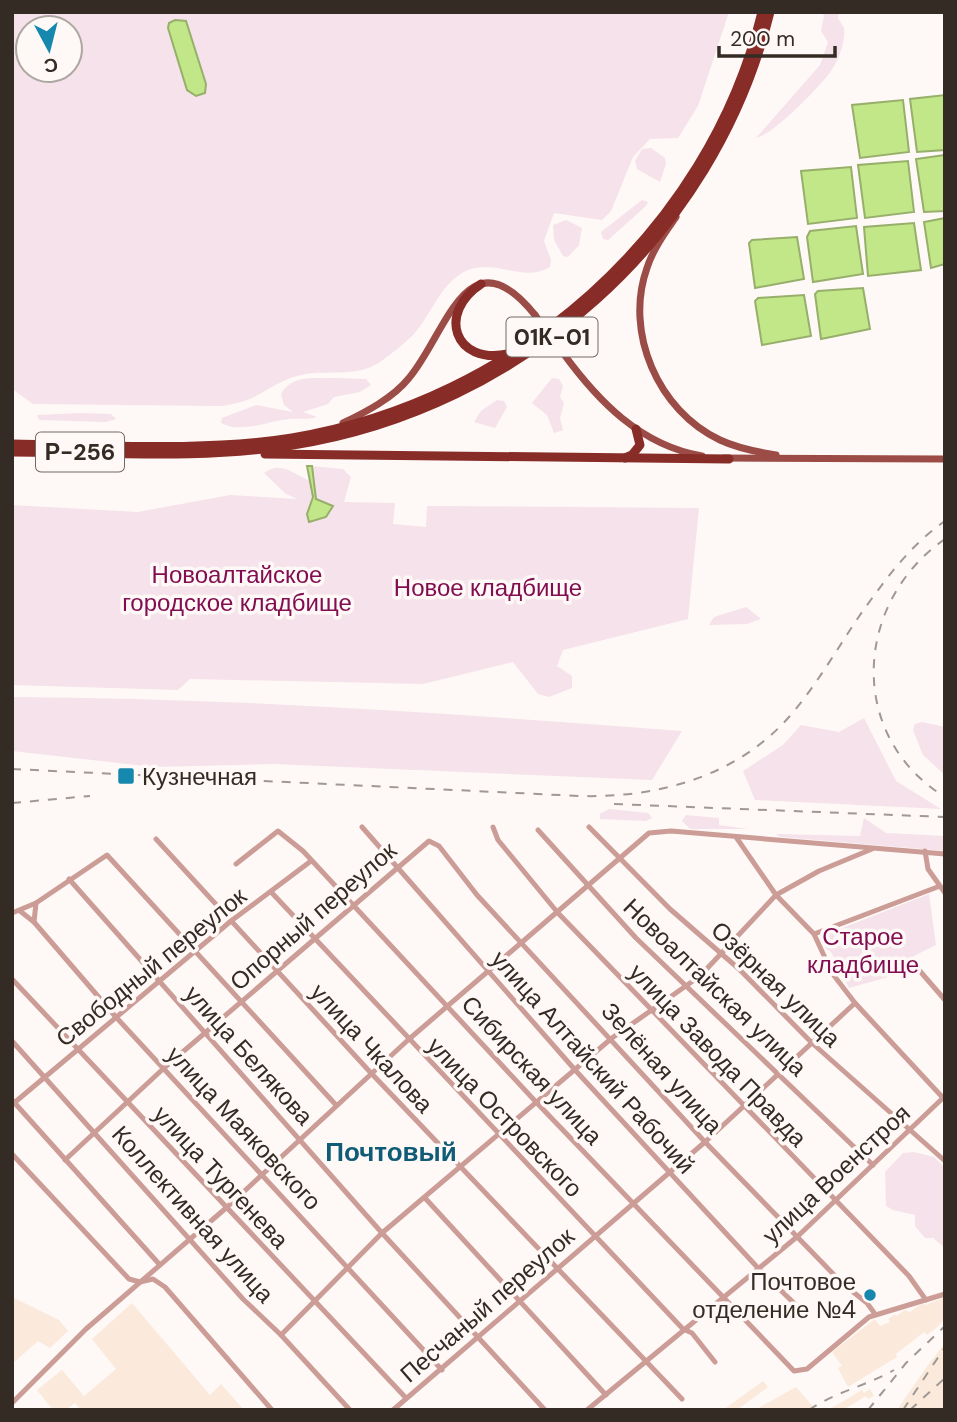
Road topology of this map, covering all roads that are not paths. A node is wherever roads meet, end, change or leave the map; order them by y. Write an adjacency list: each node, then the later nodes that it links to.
1 (762, 12): 5 (highway, 01К-01)
2 (770, 12): 3 (highway, 01К-01)
3 (691, 193): 9 (highway, 01К-01); 13 (main road)
4 (481, 284): 5 (highway); 6 (main road, bridge); 7 (main road)
5 (523, 349): 7 (highway, 01К-01)
6 (636, 429): 11 (highway); 12 (main road)
7 (323, 431): 9 (highway, 01К-01)
8 (12, 444): 9 (highway, Р-256)
9 (179, 448): 10 (highway, Р-256); 11 (highway)
10 (12, 452)
11 (620, 458): 12 (highway)
12 (729, 458): 13 (main road)
13 (801, 459): 14 (main road)
14 (945, 459)
15 (362, 827): 28 (street, улица Алтайский Рабочий)
16 (493, 827): 39 (street, улица Завода Правда)
17 (589, 827): 25 (street, Озёрная улица)
18 (538, 830): 30 (street, Новоалтайская улица)
19 (736, 837): 22 (street); 25 (street); 34 (street)
20 (156, 839): 40 (street, улица Чкалова)
21 (429, 841): 28 (street, Опорный переулок); 44 (street, Зелёная улица)
22 (872, 849): 23 (street); 34 (street)
23 (925, 851): 24 (street); 31 (street)
24 (945, 854)
25 (619, 859): 30 (street); 46 (street, Озёрная улица)
26 (311, 861): 27 (street, Сибирская улица); 32 (street, Свободный переулок); 36 (street, Сибирская улица)
27 (236, 864)
28 (396, 867): 36 (street, Опорный переулок); 49 (street, улица Алтайский Рабочий)
29 (69, 879): 35 (street); 45 (street); 51 (street, улица Белякова)
30 (588, 886): 39 (street); 52 (street, Новоалтайская улица)
31 (940, 886): 33 (street); 42 (street)
32 (272, 893): 40 (street, Свободный переулок); 43 (street, улица Островского)
33 (945, 893)
34 (776, 895): 42 (street); 46 (street)
35 (36, 903): 37 (street); 41 (street)
36 (354, 905): 43 (street, Опорный переулок); 56 (street, Сибирская улица)
37 (20, 911): 38 (street); 41 (street, улица Маяковского)
38 (12, 913)
39 (558, 913): 44 (street); 57 (street, улица Завода Правда)
40 (231, 921): 45 (street, Свободный переулок); 48 (street, улица Чкалова)
41 (34, 922): 58 (street, улица Маяковского)
42 (814, 934): 55 (street)
43 (314, 940): 48 (street, Опорный переулок); 61 (street, улица Островского)
44 (522, 944): 49 (street); 60 (street, Зелёная улица)
45 (194, 952): 51 (street, Свободный переулок); 54 (street)
46 (722, 954): 52 (street); 63 (street, Озёрная улица)
47 (919, 970): 53 (street)
48 (277, 971): 54 (street, Опорный переулок); 67 (street, улица Чкалова)
49 (488, 974): 56 (street); 66 (street, улица Алтайский Рабочий)
50 (12, 979): 64 (street, улица Тургенева)
51 (160, 982): 58 (street, Свободный переулок); 59 (street, улица Белякова)
52 (687, 985): 57 (street); 68 (street, Новоалтайская улица)
53 (945, 1000)
54 (240, 1002): 59 (street, Опорный переулок); 74 (street)
55 (855, 1003): 63 (street, Песчаный переулок); 70 (street)
56 (449, 1006): 61 (street); 72 (street, Сибирская улица)
57 (650, 1010): 60 (street); 75 (street, улица Завода Правда)
58 (115, 1016): 64 (street, Свободный переулок); 65 (street, улица Маяковского)
59 (205, 1032): 65 (street, Опорный переулок); 79 (street, улица Белякова)
60 (612, 1038): 66 (street); 80 (street, Зелёная улица)
61 (408, 1040): 67 (street); 78 (street, улица Островского)
62 (12, 1041): 69 (street, Коллективная улица)
63 (813, 1043): 68 (street, Песчаный переулок); 76 (street, Озёрная улица)
64 (78, 1048): 69 (street, Свободный переулок); 73 (street, улица Тургенева)
65 (164, 1068): 73 (street, Опорный переулок); 86 (street, улица Маяковского)
66 (576, 1071): 72 (street); 87 (street, улица Алтайский Рабочий)
67 (371, 1073): 74 (street); 85 (street, улица Чкалова)
68 (777, 1073): 75 (street, Песчаный переулок); 84 (street, Новоалтайская улица)
69 (43, 1078): 71 (street, Свободный переулок); 77 (street, Коллективная улица)
70 (944, 1098): 76 (street, улица Военстроя)
71 (13, 1101): 82 (street)
72 (536, 1102): 78 (street); 89 (street, Сибирская улица)
73 (129, 1103): 77 (street, Опорный переулок); 91 (street, улица Тургенева)
74 (336, 1105): 79 (street)
75 (743, 1106): 80 (street, Песчаный переулок); 90 (street, улица Завода Правда)
76 (909, 1132): 83 (street, Озёрная улица); 84 (street, улица Военстроя)
77 (95, 1133): 82 (street, Опорный переулок); 95 (street, Коллективная улица)
78 (500, 1134): 85 (street); 93 (street, улица Островского)
79 (299, 1138): 86 (street); 92 (street, улица Белякова)
80 (705, 1142): 87 (street, Песчаный переулок); 94 (street, Зелёная улица)
81 (12, 1154): 100 (street)
82 (65, 1160): 96 (street)
83 (945, 1161)
84 (873, 1165): 90 (street, улица Военстроя)
85 (461, 1168): 88 (street); 97 (street, улица Чкалова)
86 (263, 1172): 91 (street); 99 (street, улица Маяковского)
87 (668, 1172): 89 (street, Песчаный переулок); 98 (street, улица Алтайский Рабочий)
88 (425, 1198): 92 (street); 105 (street)
89 (632, 1201): 93 (street, Песчаный переулок); 102 (street, Сибирская улица)
90 (835, 1202): 94 (street, улица Военстроя); 103 (street, улица Завода Правда)
91 (226, 1208): 95 (street); 104 (street, улица Тургенева)
92 (382, 1233): 99 (street); 110 (street, улица Белякова)
93 (593, 1236): 97 (street, Песчаный переулок); 108 (street, улица Островского)
94 (798, 1236): 98 (street, улица Военстроя); 107 (street, Зелёная улица)
95 (190, 1238): 96 (street); 109 (street, Коллективная улица)
96 (160, 1265): 100 (street)
97 (557, 1268): 105 (street, Песчаный переулок); 111 (street, улица Чкалова)
98 (758, 1268): 102 (street, улица Военстроя); 106 (street, улица Алтайский Рабочий)
99 (346, 1269): 104 (street); 113 (street, улица Маяковского)
100 (139, 1282): 117 (street); 118 (street)
101 (945, 1294): 103 (street)
102 (722, 1297): 107 (street, Сибирская улица); 108 (street, улица Военстроя)
103 (926, 1300): 107 (street)
104 (312, 1302): 109 (street); 115 (street, улица Тургенева)
105 (520, 1302): 110 (street, Песчаный переулок); 114 (street)
106 (804, 1313)
107 (875, 1314)
108 (682, 1329): 111 (street, улица Военстроя); 112 (street, улица Островского)
109 (281, 1335): 119 (street, Коллективная улица)
110 (479, 1337): 113 (street, Песчаный переулок); 121 (street, улица Белякова)
111 (646, 1361): 114 (street, улица Военстроя); 116 (street, улица Чкалова)
112 (715, 1362)
113 (442, 1370): 115 (street, Песчаный переулок)
114 (606, 1395): 122 (street, улица Военстроя)
115 (406, 1398): 120 (street, Песчаный переулок)
116 (682, 1399)
117 (12, 1403)
118 (272, 1410)
119 (350, 1410)
120 (393, 1410)
121 (545, 1410)
122 (587, 1410)

